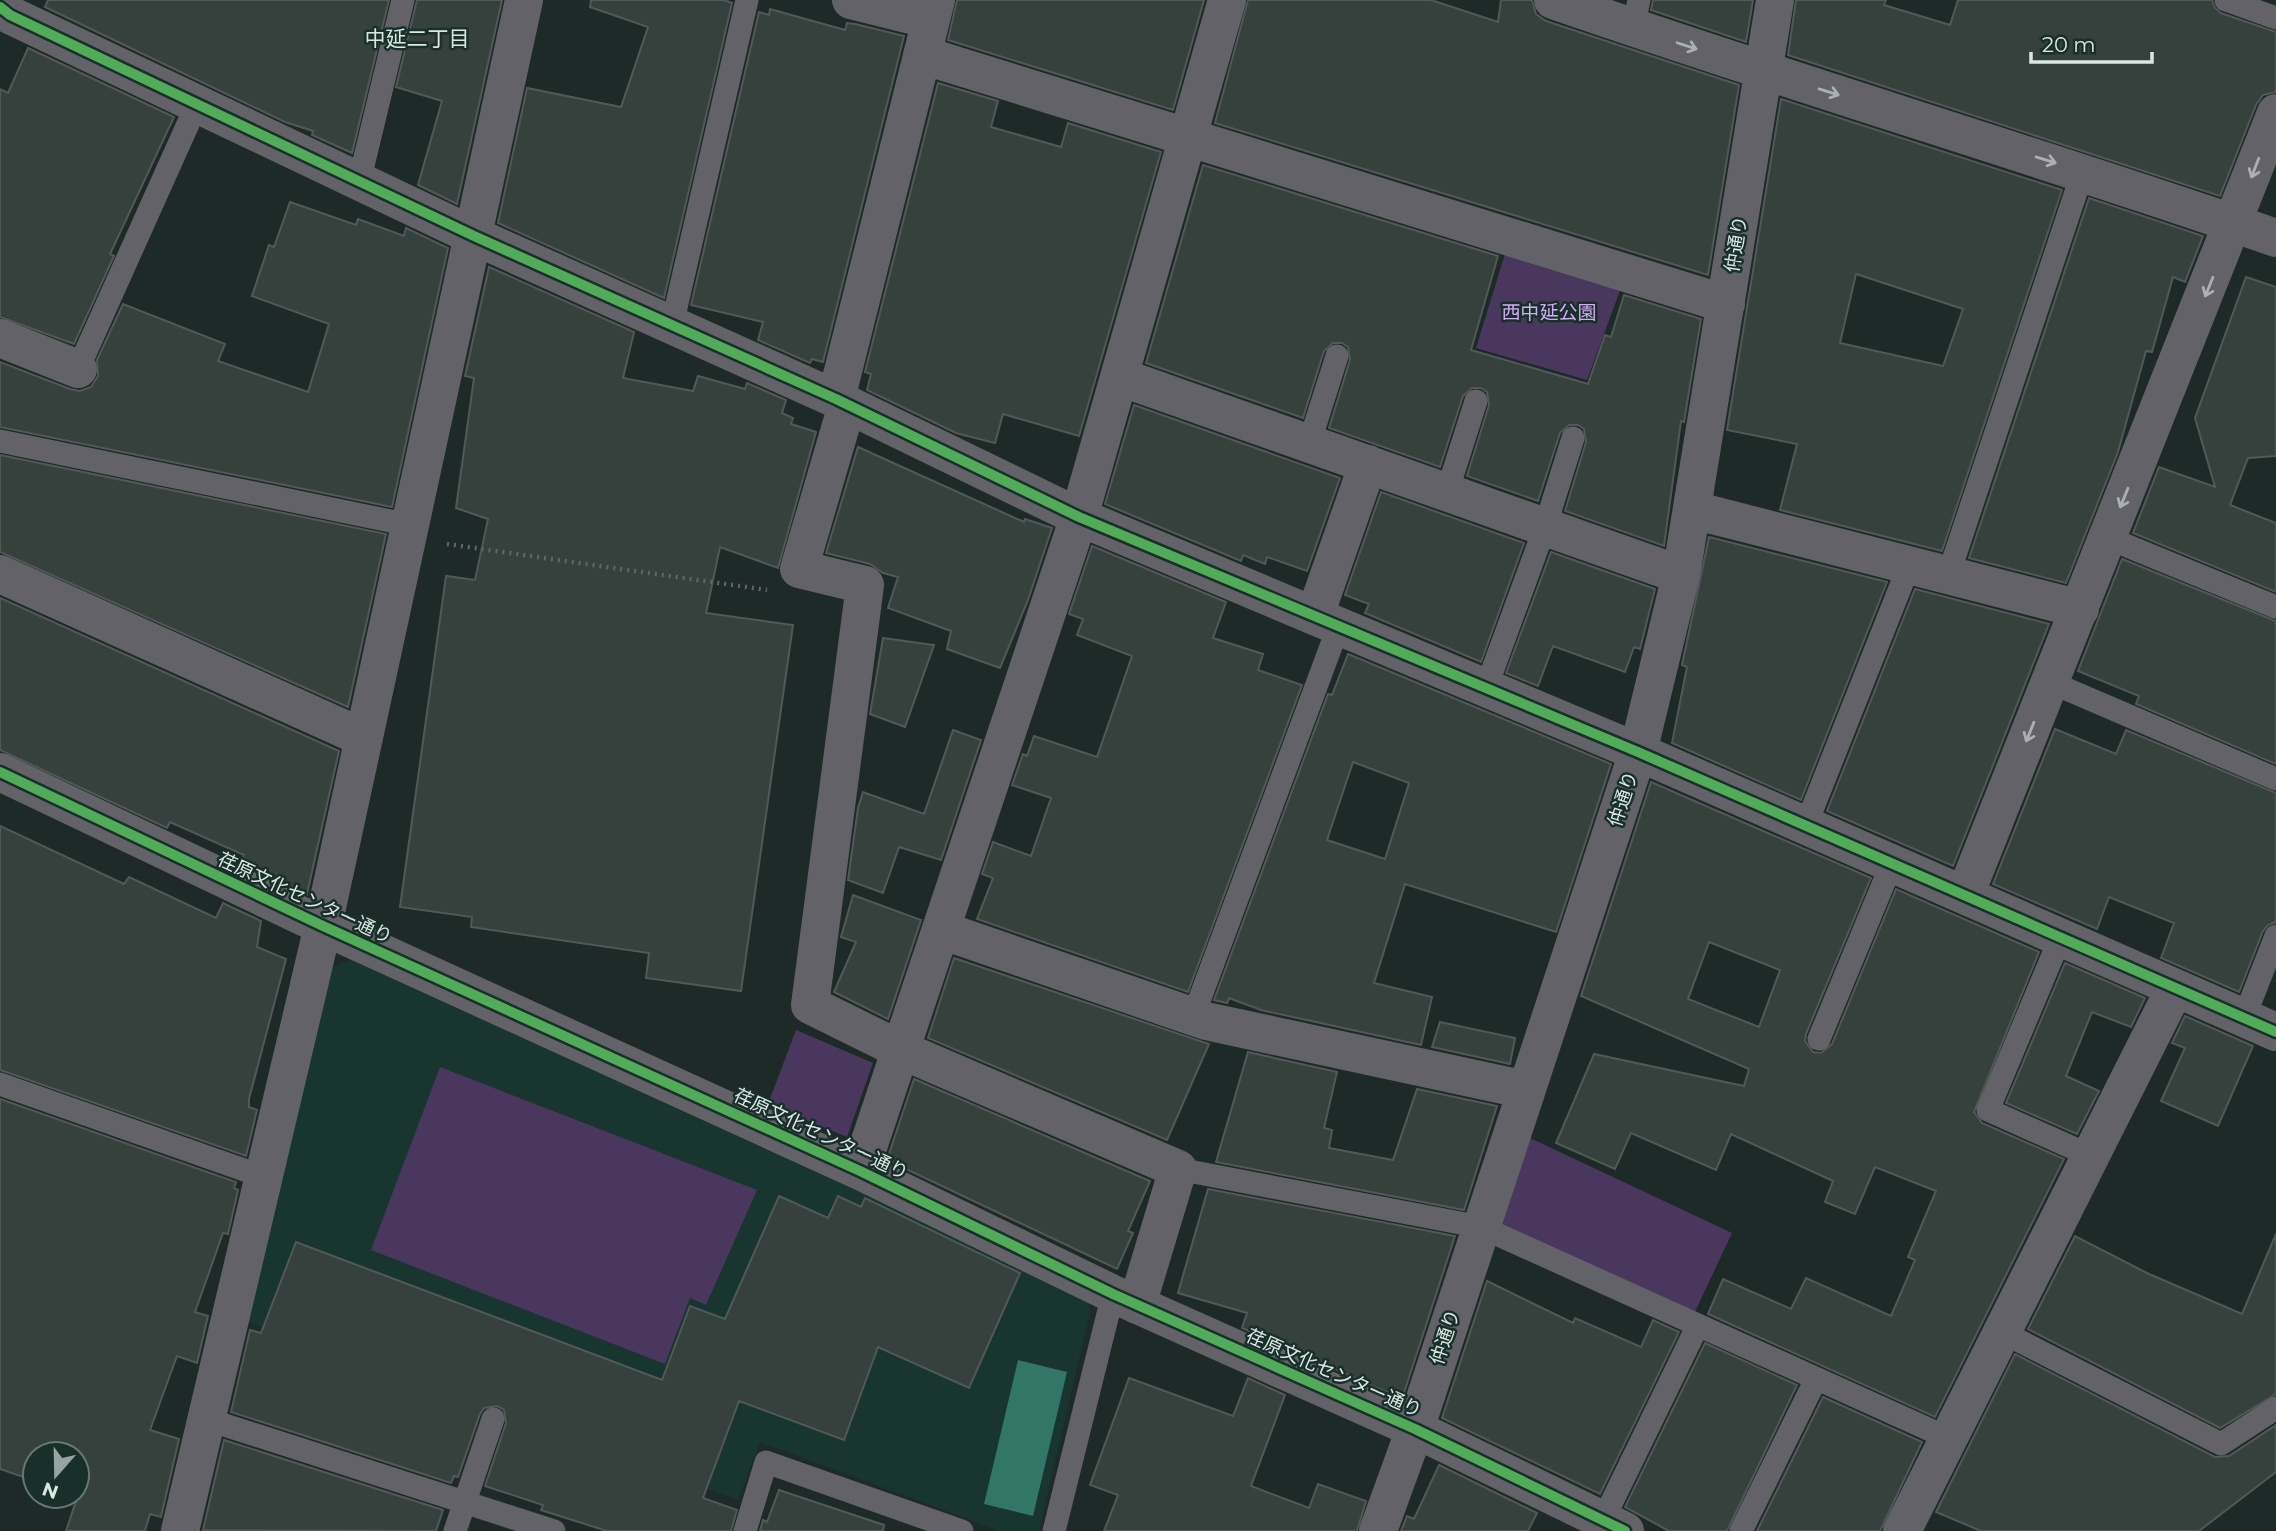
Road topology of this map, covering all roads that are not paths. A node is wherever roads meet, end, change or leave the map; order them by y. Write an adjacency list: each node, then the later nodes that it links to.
1 (403, 0): 18 (lane)
2 (524, 0): 20 (street)
3 (747, 0): 23 (lane)
4 (851, 0): 12 (street)
5 (1227, 0): 16 (street)
6 (1553, 0): 10 (street)
7 (1775, 0): 13 (street, 仲通り)
8 (2226, 0): 11 (lane)
9 (5, 14): 14 (street)
10 (1636, 14): 13 (street, one-way to 13)
11 (2276, 18)
12 (930, 25): 16 (street); 29 (street)
13 (1764, 71): 17 (street, one-way to 17); 22 (street, 仲通り)
14 (197, 104): 18 (street); 26 (lane)
15 (2276, 113): 19 (street, one-way to 19)
16 (1187, 138): 22 (street); 27 (street)
17 (2083, 171): 19 (street); 41 (lane)
18 (359, 182): 20 (street)
19 (2234, 223): 21 (street); 39 (street, one-way to 39)
20 (474, 236): 23 (street); 38 (street)
21 (2276, 238)
22 (1726, 304): 35 (street, 仲通り)
23 (672, 325): 29 (street)
24 (0, 338): 26 (street)
25 (1337, 356): 32 (lane)
26 (78, 369)
27 (1120, 377): 32 (street); 36 (street)
28 (1476, 401): 34 (lane)
29 (841, 402): 36 (street); 64 (street)
30 (1573, 438): 37 (lane)
31 (0, 441): 38 (lane)
32 (1308, 443): 33 (street)
33 (1368, 464): 34 (street); 46 (street)
34 (1447, 492): 37 (street)
35 (1693, 510): 40 (street); 43 (street, 仲通り)
36 (1079, 517): 46 (street); 57 (street)
37 (1545, 527): 43 (street); 48 (lane)
38 (409, 531): 49 (street)
39 (2108, 538): 44 (lane); 45 (street)
40 (1910, 563): 41 (street); 53 (lane)
41 (1949, 573): 45 (street)
42 (0, 574): 49 (street)
43 (1681, 575): 50 (street, 仲通り)
44 (2276, 607)
45 (2080, 609): 47 (street)
46 (1327, 620): 48 (street); 61 (lane)
47 (2050, 682): 52 (lane); 55 (street, one-way to 55)
48 (1486, 688): 50 (street)
49 (364, 738): 56 (street)
50 (1638, 752): 53 (street); 66 (street, 仲通り)
51 (0, 772): 56 (street, 荏原文化センター通り)
52 (2276, 779)
53 (1806, 825): 54 (street)
54 (1892, 863): 55 (street); 63 (lane)
55 (1965, 895): 58 (street)
56 (323, 926): 69 (street, 荏原文化センター通り); 70 (street)
57 (941, 930): 61 (street); 64 (street)
58 (2060, 936): 60 (street); 67 (lane)
59 (2276, 936): 62 (lane)
60 (2175, 988): 62 (street); 67 (street)
61 (1193, 1017): 66 (street)
62 (2260, 1025)
63 (1819, 1039)
64 (901, 1050): 68 (street); 69 (street)
65 (0, 1084): 70 (lane)
66 (1527, 1090): 71 (street, 仲通り)
67 (2091, 1156): 74 (street)
68 (1178, 1169): 71 (lane); 72 (street)
69 (860, 1171): 72 (street, 荏原文化センター通り)
70 (264, 1177): 77 (street)
71 (1481, 1227): 73 (lane); 79 (street, 仲通り)
72 (1125, 1299): 79 (street, 荏原文化センター通り); 88 (lane)
73 (1698, 1325): 75 (lane); 82 (lane)
74 (2002, 1332): 76 (lane); 80 (street)
75 (1816, 1379): 80 (lane); 90 (lane)
76 (2276, 1408)
77 (206, 1419): 81 (lane); 83 (street)
78 (493, 1419): 81 (lane)
79 (1415, 1429): 82 (street, 荏原文化センター通り); 89 (street, 仲通り)
80 (1948, 1438): 91 (street)
81 (465, 1502): 84 (lane); 85 (lane)
82 (1614, 1526)
83 (180, 1531)
84 (455, 1531)
85 (554, 1531)
86 (745, 1531): 87 (lane)
87 (961, 1531)
88 (1055, 1531)
89 (1378, 1531)
90 (1741, 1531)
91 (1902, 1531)

